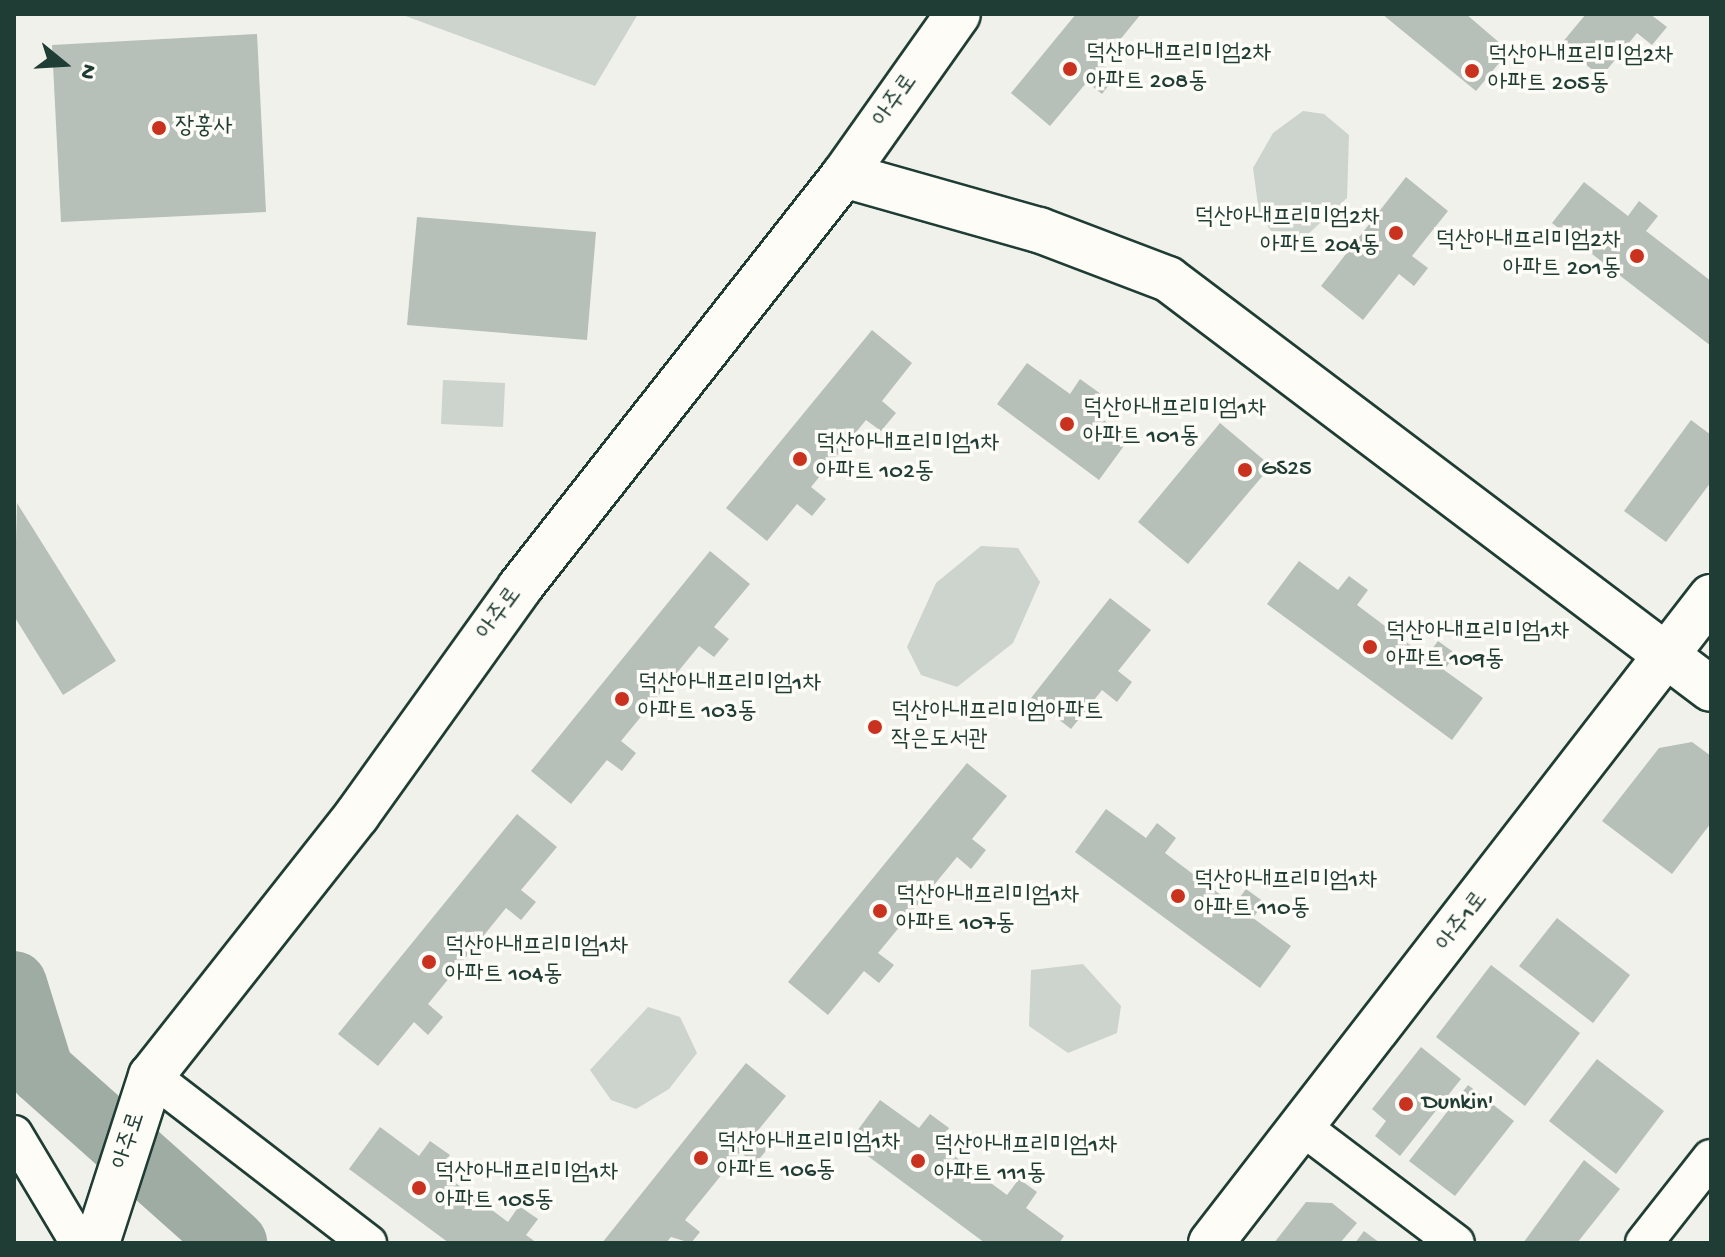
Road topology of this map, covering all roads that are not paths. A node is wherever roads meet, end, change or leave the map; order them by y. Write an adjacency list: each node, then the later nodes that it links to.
1 (958, 14): 2 (street, 아주로)
2 (844, 175): 4 (street); 6 (street, 아주로)
3 (1711, 597): 4 (street, 아주1로)
4 (1666, 656): 5 (street); 7 (street, 아주1로)
5 (1711, 689)
6 (151, 1076): 11 (street, 아주로); 12 (street)
7 (1305, 1129): 13 (street, 아주1로); 14 (street)
8 (14, 1134): 10 (street)
9 (1711, 1158): 15 (street)
10 (79, 1243)
11 (97, 1243)
12 (368, 1243)
13 (1211, 1243)
14 (1456, 1243)
15 (1644, 1243)

